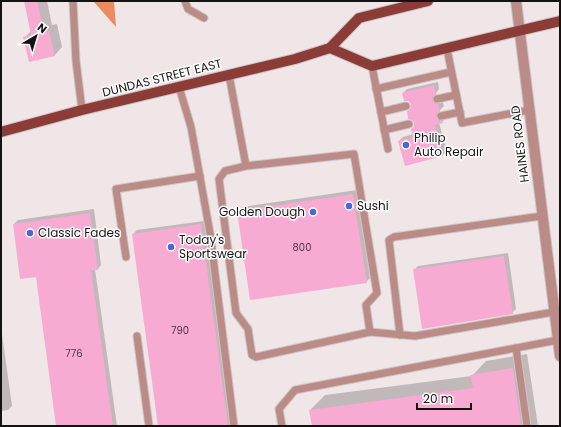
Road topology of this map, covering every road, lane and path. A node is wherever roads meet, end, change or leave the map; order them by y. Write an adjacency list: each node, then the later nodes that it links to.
1 (73, 1): 19 (lane)
2 (185, 1): 6 (lane)
3 (428, 1): 5 (main road, DUNDAS STREET EAST)
4 (516, 1): 8 (street, HAINES ROAD)
5 (415, 3): 9 (main road, DUNDAS STREET EAST)
6 (204, 18)
7 (560, 21): 8 (main road)
8 (519, 31): 10 (main road); 20 (street, HAINES ROAD)
9 (330, 48): 11 (main road); 13 (main road, DUNDAS STREET EAST)
10 (447, 49): 11 (main road); 12 (lane)
11 (372, 66): 15 (lane)
12 (451, 72): 15 (lane); 16 (lane)
13 (229, 75): 14 (main road, DUNDAS STREET EAST); 28 (lane)
14 (179, 87): 19 (main road, DUNDAS STREET EAST); 29 (lane)
15 (376, 89): 21 (lane)
16 (456, 95): 17 (lane); 22 (lane)
17 (437, 99)
18 (406, 106): 21 (lane)
19 (82, 110): 26 (main road, DUNDAS STREET EAST)
20 (529, 110): 22 (lane); 30 (street, HAINES ROAD)
21 (380, 112): 25 (lane)
22 (460, 112): 23 (lane)
23 (441, 116)
24 (410, 124): 25 (lane)
25 (384, 130): 27 (lane)
26 (1, 132)
27 (388, 149)
28 (246, 166): 33 (lane); 33 (lane)
29 (200, 176): 31 (lane); 40 (lane)
30 (542, 216): 32 (street, HAINES ROAD); 34 (lane)
31 (126, 257)
32 (554, 312): 34 (lane); 36 (street, HAINES ROAD)
33 (370, 332): 34 (lane)
34 (400, 335)
35 (137, 336): 39 (lane)
36 (558, 340): 37 (lane); 38 (street, HAINES ROAD)
37 (516, 348): 41 (lane); 42 (lane)
38 (560, 356)
39 (149, 426)
40 (234, 426)
41 (282, 426)
42 (527, 426)

